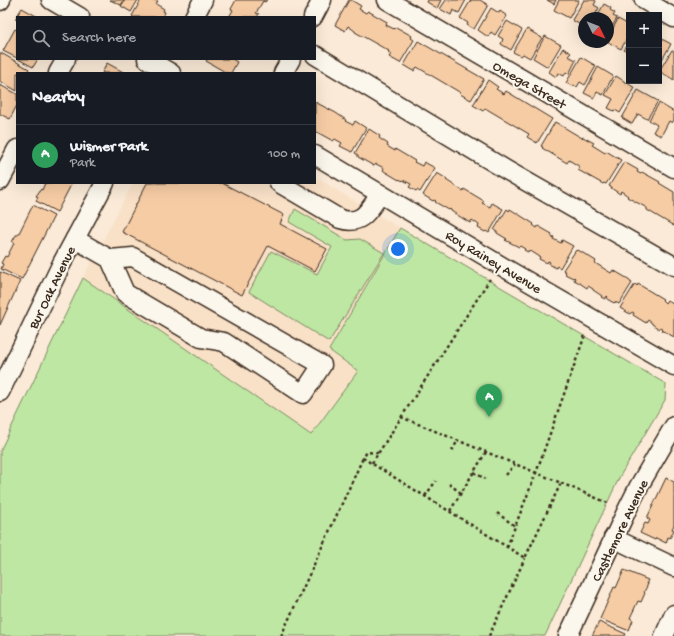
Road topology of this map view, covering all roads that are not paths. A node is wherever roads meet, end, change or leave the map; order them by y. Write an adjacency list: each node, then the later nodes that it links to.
1 (51, 0): 6 (street)
2 (203, 0): 7 (street)
3 (322, 0): 8 (street)
4 (387, 0): 19 (street, Omega Street)
5 (644, 0): 9 (street)
6 (78, 16)
7 (195, 16)
8 (314, 16)
9 (674, 18)
10 (316, 56): 26 (street)
11 (65, 60): 15 (street)
12 (149, 60): 14 (street)
13 (290, 60): 16 (street)
14 (168, 69)
15 (59, 72)
16 (284, 72)
17 (16, 151): 20 (street)
18 (316, 156): 23 (street, Roy Rainey Avenue)
19 (672, 163)
20 (0, 181)
21 (103, 184): 24 (street, Bur Oak Avenue)
22 (281, 184): 23 (street)
23 (380, 194): 29 (street, Roy Rainey Avenue)
24 (75, 239): 25 (street); 30 (street, Bur Oak Avenue)
25 (110, 259): 27 (street); 28 (street)
26 (674, 266)
27 (238, 317): 28 (street); 28 (street)
28 (224, 342)
29 (674, 366)
30 (0, 392)
31 (674, 426): 32 (street, Castlemore Avenue)
32 (613, 538): 33 (street); 35 (street, Castlemore Avenue)
33 (674, 567)
34 (674, 614): 36 (street)
35 (568, 636)
36 (664, 636)

